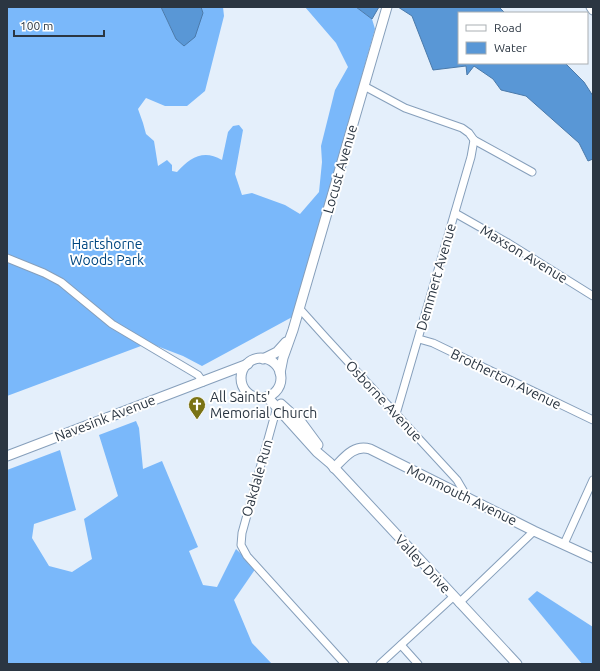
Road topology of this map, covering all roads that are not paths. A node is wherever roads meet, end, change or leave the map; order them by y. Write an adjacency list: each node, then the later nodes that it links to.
1 (591, 7): 3 (main road)
2 (386, 10): 4 (main road, Locust Avenue)
3 (593, 10)
4 (364, 86): 5 (street); 10 (main road, Locust Avenue)
5 (474, 140): 6 (street); 7 (street, Demmert Avenue)
6 (532, 172)
7 (455, 213): 9 (street, Maxson Avenue); 12 (street, Demmert Avenue)
8 (7, 258): 17 (street)
9 (593, 296)
10 (299, 308): 11 (main road, Locust Avenue); 21 (street, Osborne Avenue)
11 (293, 330): 13 (main road, Locust Avenue); 15 (main road, Locust Avenue)
12 (419, 339): 21 (street, Demmert Avenue); 22 (street, Brotherton Avenue)
13 (263, 358): 14 (main road); 15 (main road)
14 (248, 364): 16 (main road); 17 (main road, Navesink Avenue)
15 (280, 373): 18 (main road)
16 (242, 380): 17 (main road, Navesink Avenue); 19 (main road)
17 (203, 382): 23 (main road, Navesink Avenue)
18 (276, 391): 19 (main road); 24 (main road, Valley Drive)
19 (266, 397): 20 (main road, Valley Drive)
20 (277, 408): 24 (main road, Valley Drive); 32 (street, Oakdale Run)
21 (396, 414): 26 (street, Osborne Avenue)
22 (593, 420)
23 (7, 456)
24 (332, 465): 26 (main road, Monmouth Avenue); 30 (main road, Valley Drive)
25 (593, 480): 28 (street)
26 (467, 496): 27 (main road, Monmouth Avenue)
27 (534, 531): 28 (main road, Monmouth Avenue); 30 (street)
28 (564, 544): 29 (main road, Monmouth Avenue)
29 (593, 558)
30 (456, 600): 31 (street); 35 (main road, Valley Drive)
31 (401, 645): 33 (street); 34 (street)
32 (344, 664)
33 (380, 664)
34 (418, 664)
35 (517, 664)

